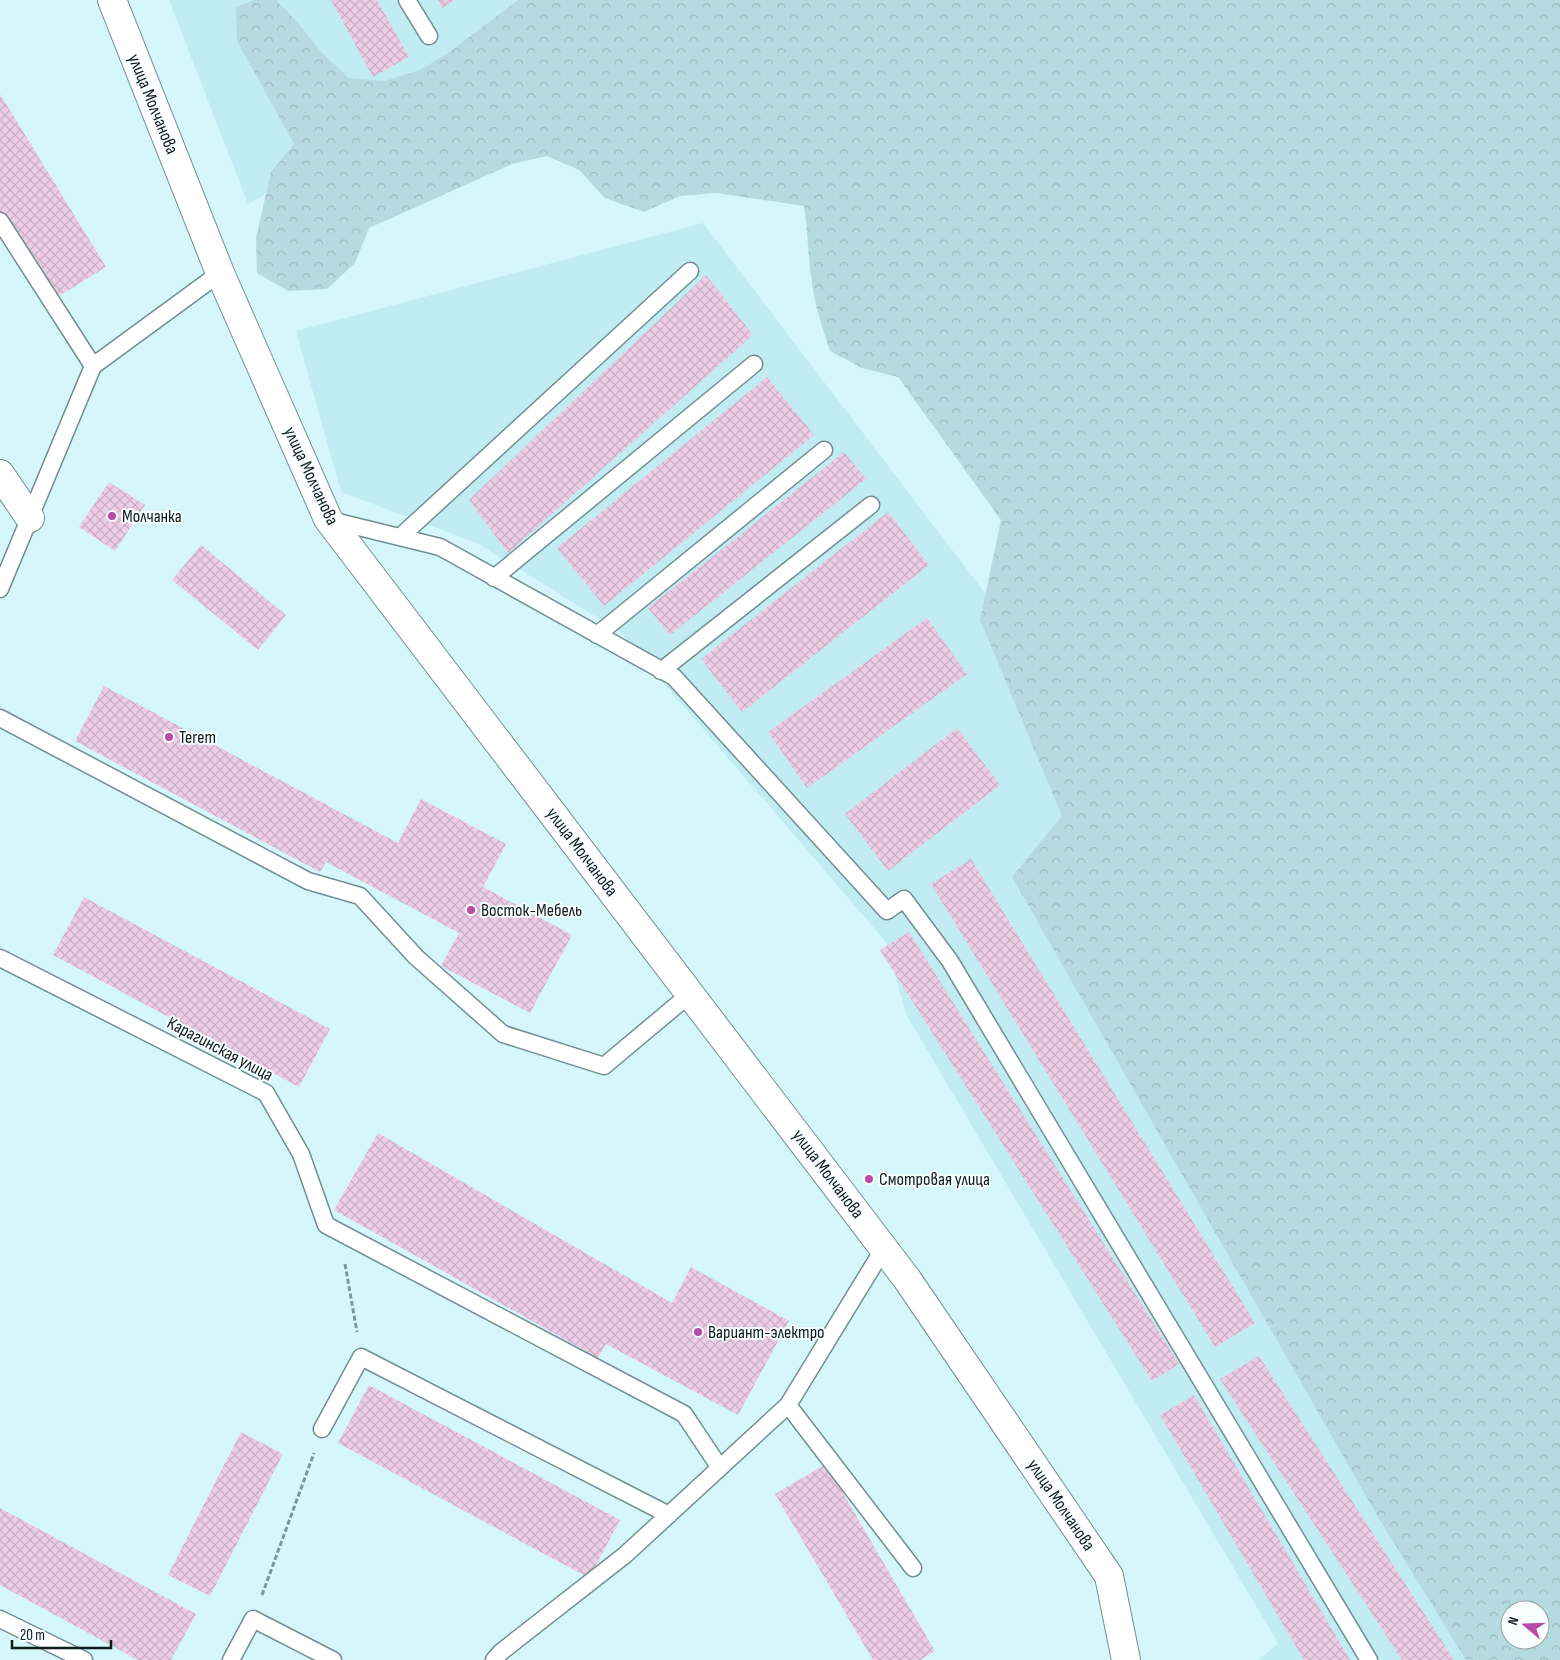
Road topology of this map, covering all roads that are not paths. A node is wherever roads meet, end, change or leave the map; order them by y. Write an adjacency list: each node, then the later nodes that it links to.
1 (112, 0): 6 (street, улица Молчанова)
2 (408, 0): 3 (lane)
3 (429, 36)
4 (0, 220): 8 (lane)
5 (690, 271): 14 (lane)
6 (220, 273): 8 (lane); 13 (street, улица Молчанова)
7 (754, 364): 15 (lane)
8 (93, 366): 12 (lane)
9 (824, 450): 17 (lane)
10 (0, 474): 12 (street)
11 (871, 505): 18 (lane)
12 (30, 518): 16 (lane)
13 (328, 519): 14 (lane); 21 (street, улица Молчанова)
14 (400, 537): 15 (lane)
15 (494, 578): 17 (lane)
16 (0, 589)
17 (597, 635): 18 (lane)
18 (661, 670): 34 (lane)
19 (0, 718): 21 (lane)
20 (0, 958): 25 (lane, Карагинская улица)
21 (690, 994): 22 (street, улица Молчанова)
22 (884, 1248): 23 (lane); 33 (street, улица Молчанова)
23 (788, 1405): 25 (lane); 27 (lane)
24 (322, 1429): 26 (lane)
25 (720, 1468): 26 (lane)
26 (669, 1515): 32 (lane)
27 (913, 1568)
28 (0, 1619): 29 (lane)
29 (84, 1660)
30 (231, 1660): 31 (lane)
31 (333, 1660)
32 (494, 1660)
33 (1126, 1660)
34 (1369, 1660)

